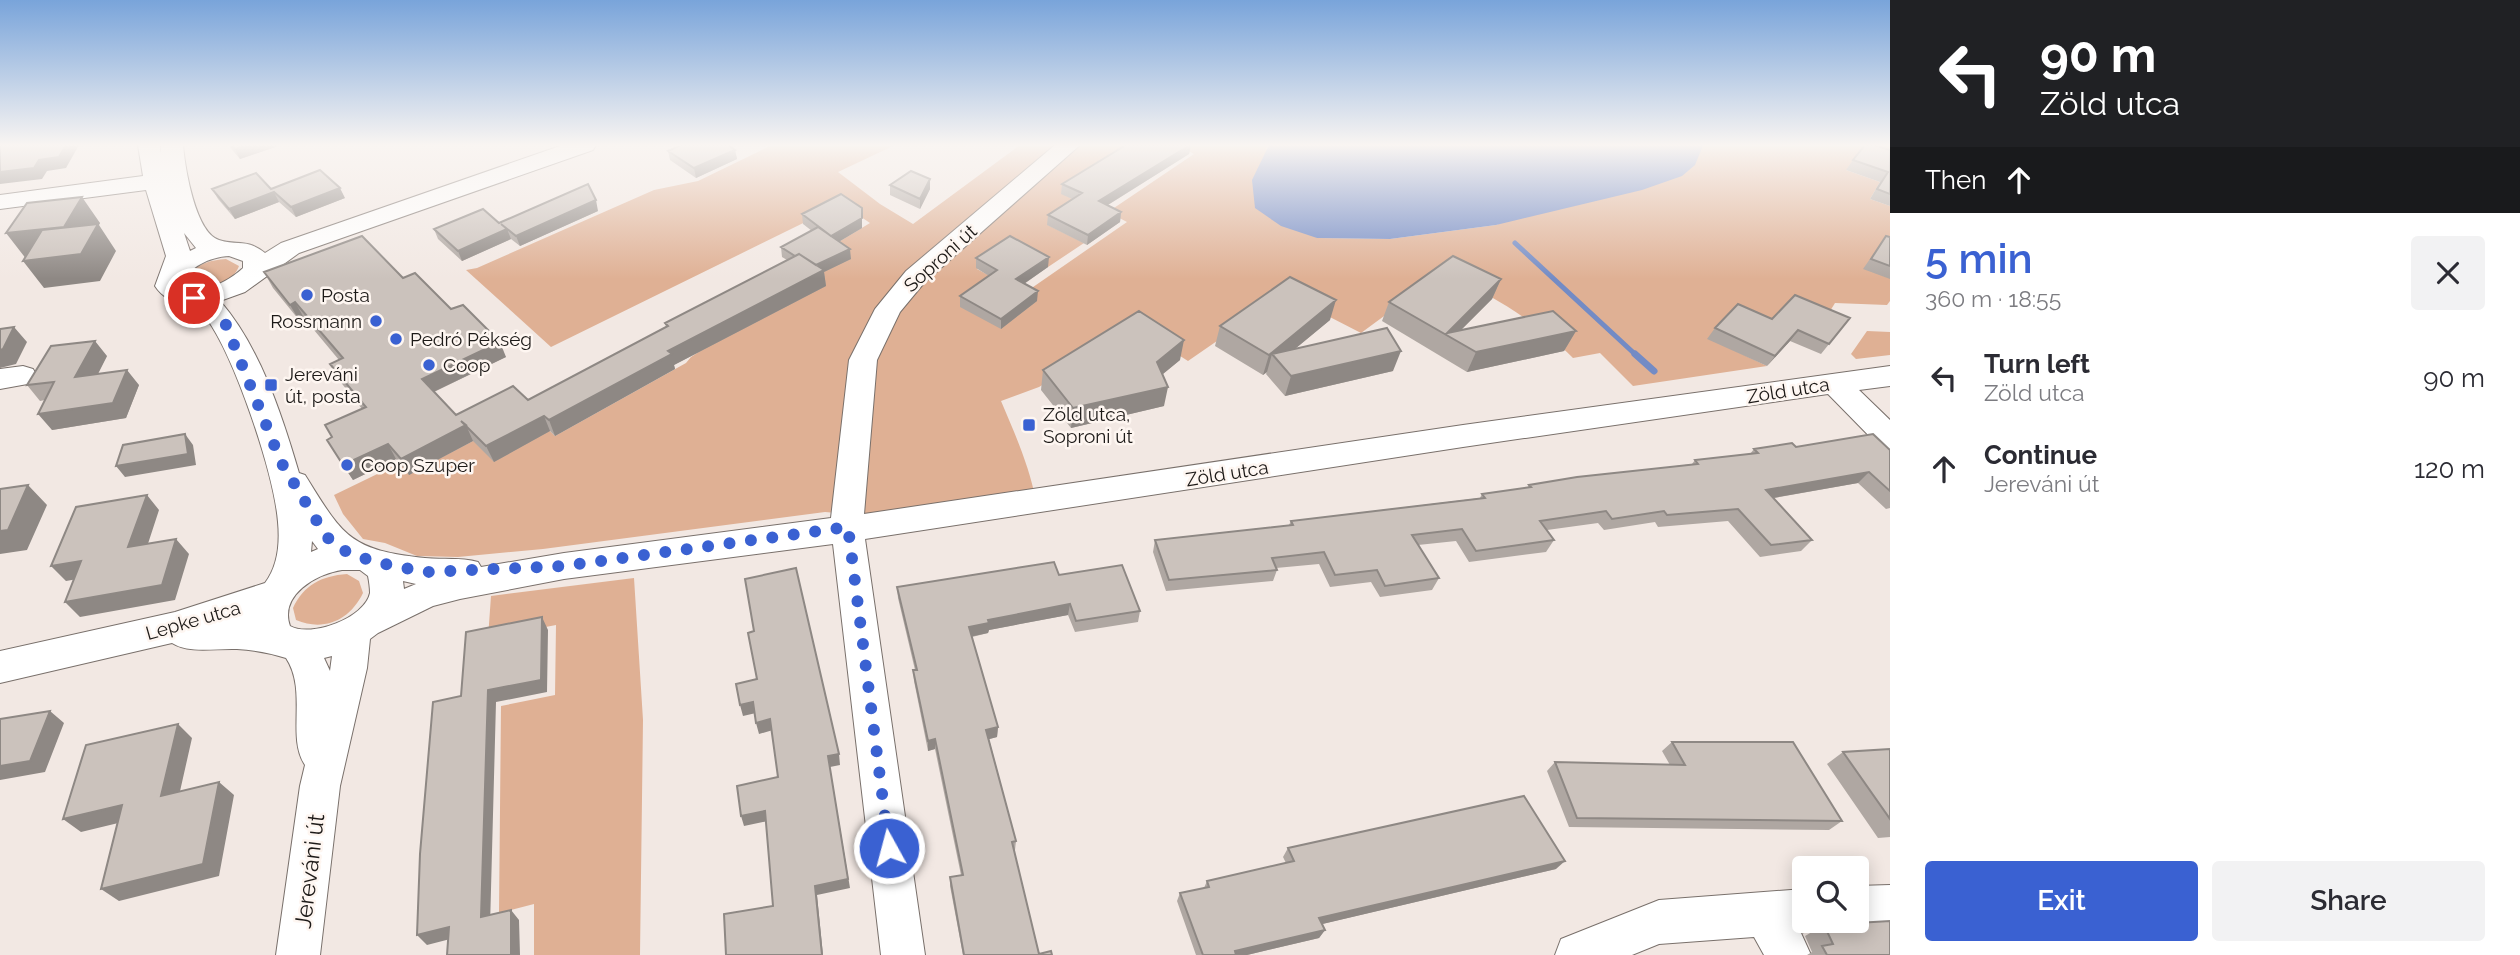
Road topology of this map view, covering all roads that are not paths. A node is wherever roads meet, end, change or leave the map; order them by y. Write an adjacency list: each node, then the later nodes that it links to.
1 (98, 190): 6 (street)
2 (167, 190): 8 (street, Jereváni út)
3 (171, 190): 7 (street, Jereváni út)
4 (457, 190): 7 (street)
5 (1017, 190): 15 (street, Soproni út)
6 (0, 202)
7 (242, 264): 8 (street); 9 (street); 10 (street)
8 (174, 270): 9 (street, Jereváni út)
9 (194, 298): 10 (street, Jereváni út)
10 (226, 325): 14 (street, Jereváni út)
11 (1890, 376): 12 (street, Zöld utca)
12 (1835, 383): 13 (street); 15 (street, Zöld utca)
13 (1890, 438)
14 (281, 462): 16 (street, Jereváni út); 18 (street, Jereváni út)
15 (848, 527): 17 (street, Zöld utca); 28 (street, Soproni út)
16 (368, 560): 17 (street, Zöld utca); 18 (street); 19 (street, Jereváni út)
17 (564, 566): 19 (street, Zöld utca)
18 (283, 587): 20 (street, Jereváni út); 21 (street, Lepke utca)
19 (360, 627): 20 (street); 23 (street, Jereváni út)
20 (288, 643): 21 (street, Lepke utca); 23 (street, Jereváni út)
21 (107, 644): 22 (street, Lepke utca)
22 (0, 667)
23 (320, 786): 27 (street, Jereváni út)
24 (1890, 907): 25 (street)
25 (1869, 908)
26 (1785, 912): 29 (street); 30 (street)
27 (298, 955)
28 (903, 955)
29 (1577, 955)
30 (1790, 955)

